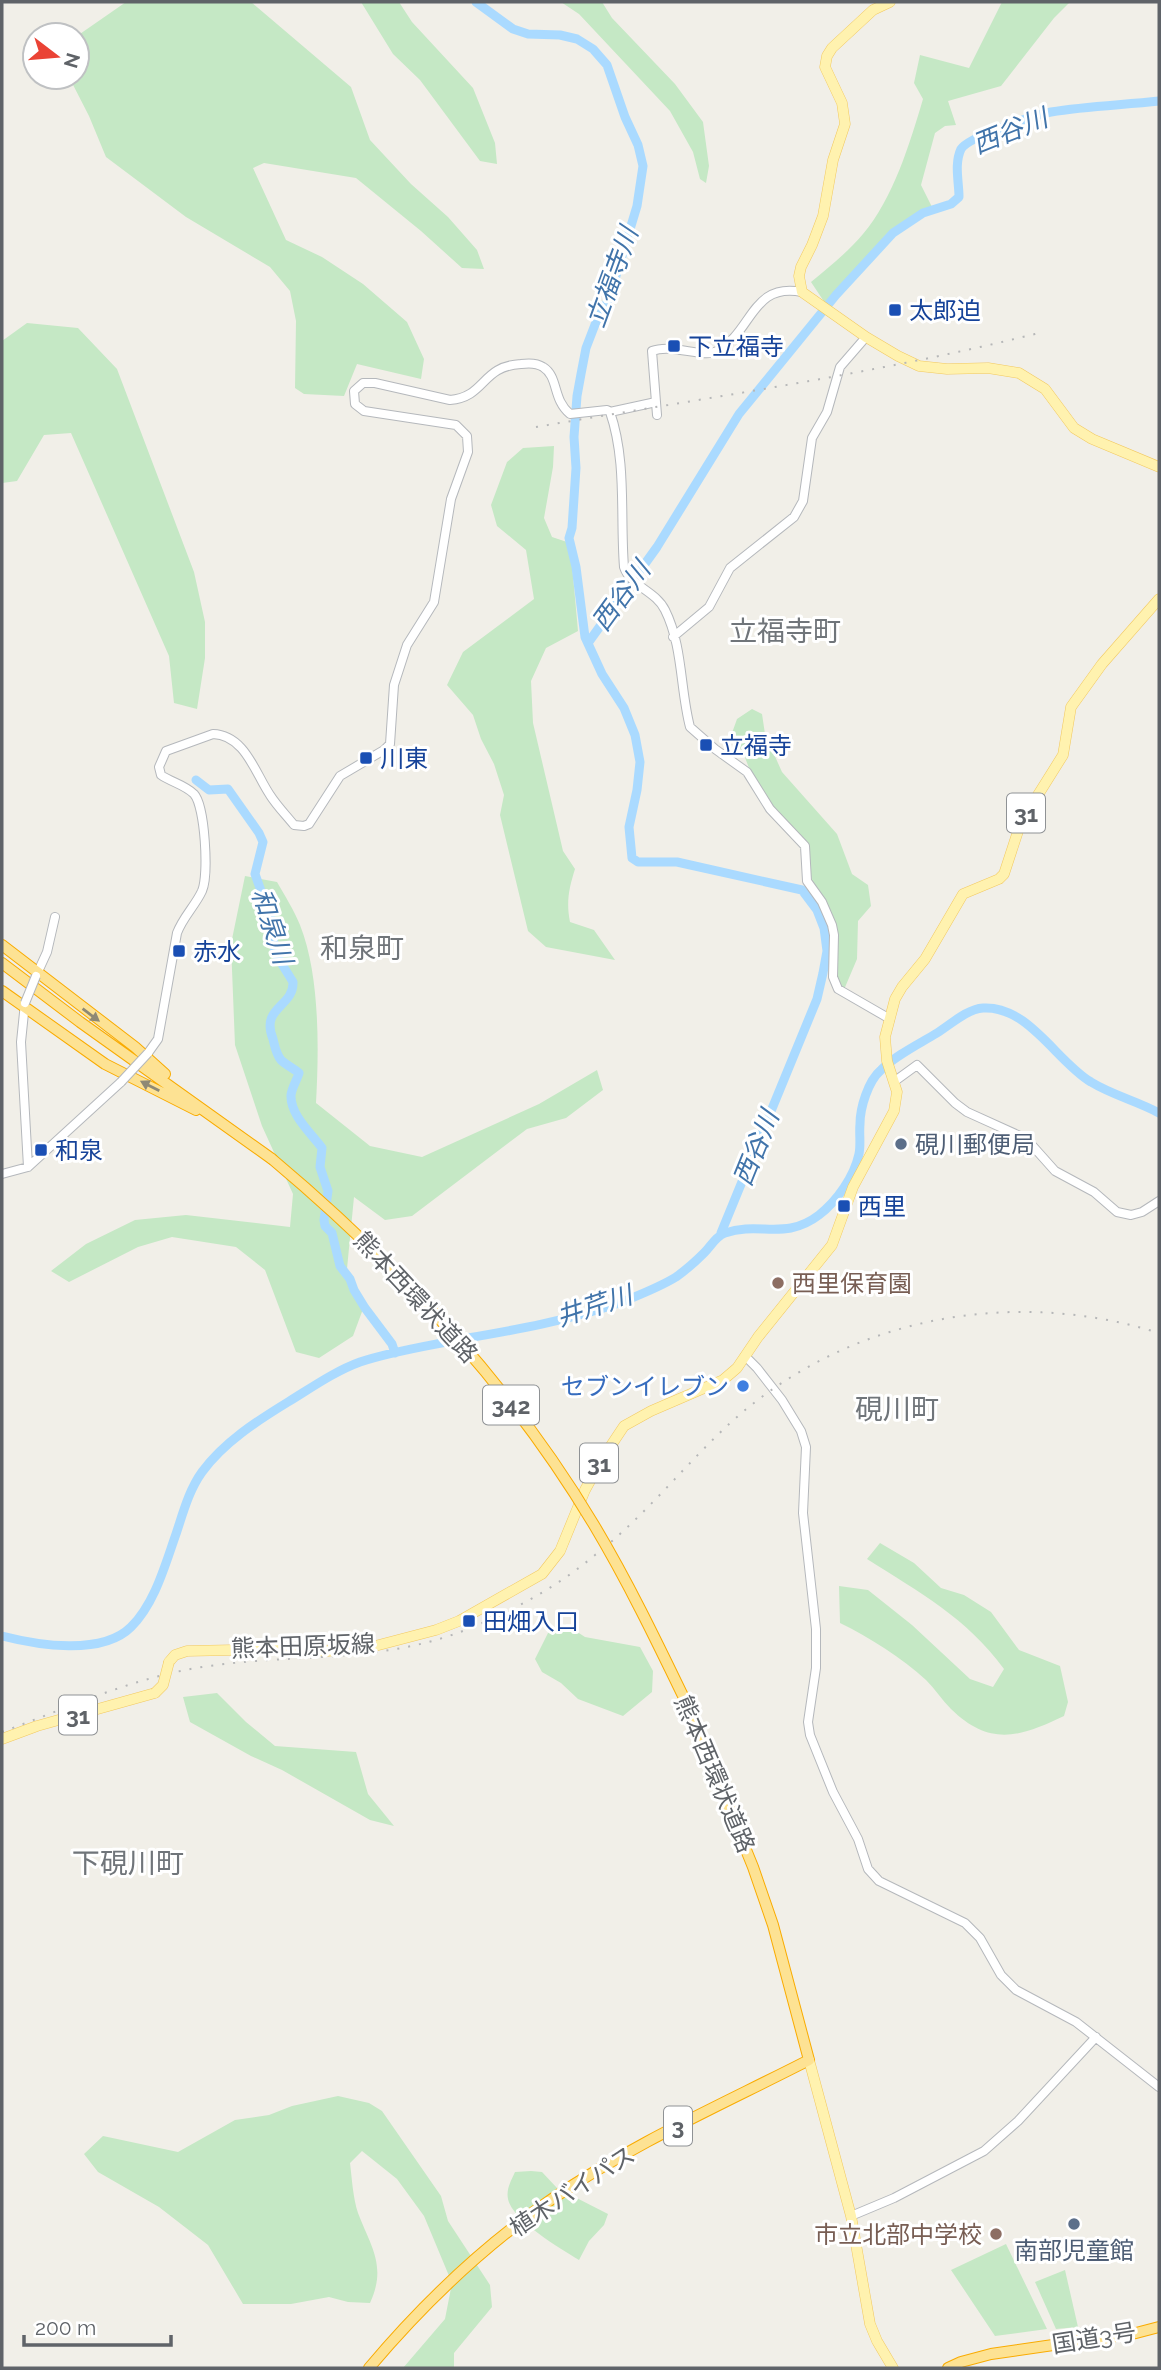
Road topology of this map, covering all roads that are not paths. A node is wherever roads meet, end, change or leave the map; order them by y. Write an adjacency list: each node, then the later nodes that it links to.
1 (890, 2): 2 (main road)
2 (802, 292): 3 (main road); 4 (street)
3 (866, 337): 7 (main road); 9 (street)
4 (656, 402): 5 (street); 6 (street)
5 (610, 412): 9 (street); 20 (street, bridge)
6 (657, 415)
7 (1159, 467)
8 (1159, 599): 16 (main road, 熊本田原坂線 / 31)
9 (673, 636): 16 (street)
10 (55, 917): 13 (street)
11 (2, 945): 13 (highway)
12 (2, 963): 18 (highway, 熊本西環状道路 / 342)
13 (38, 974): 15 (street, bridge); 18 (highway, one-way to 18)
14 (2, 990): 15 (highway)
15 (25, 1006): 19 (highway, one-way to 15); 20 (street)
16 (890, 1019): 17 (main road, 熊本田原坂線 / 31)
17 (895, 1081): 22 (street); 23 (main road, 熊本田原坂線 / 31)
18 (198, 1104): 19 (highway, 熊本西環状道路 / 342)
19 (272, 1159): 26 (highway, 熊本西環状道路 / 342, bridge)
20 (28, 1167): 21 (street)
21 (2, 1174)
22 (1159, 1201)
23 (745, 1356): 24 (main road, 熊本田原坂線 / 31, bridge); 25 (street)
24 (2, 1739)
25 (1096, 2036): 27 (street); 28 (street)
26 (809, 2060): 28 (main road, 342); 29 (highway, 植木バイパス / 3)
27 (1159, 2087)
28 (851, 2216): 35 (main road, 342)
29 (406, 2324): 31 (highway, 植木バイパス / 3); 34 (highway)
30 (1159, 2327): 36 (highway, 国道3号)
31 (384, 2349): 32 (highway); 33 (highway, 植木バイパス / 3)
32 (361, 2368)
33 (369, 2368)
34 (376, 2368)
35 (893, 2368)
36 (948, 2368)

